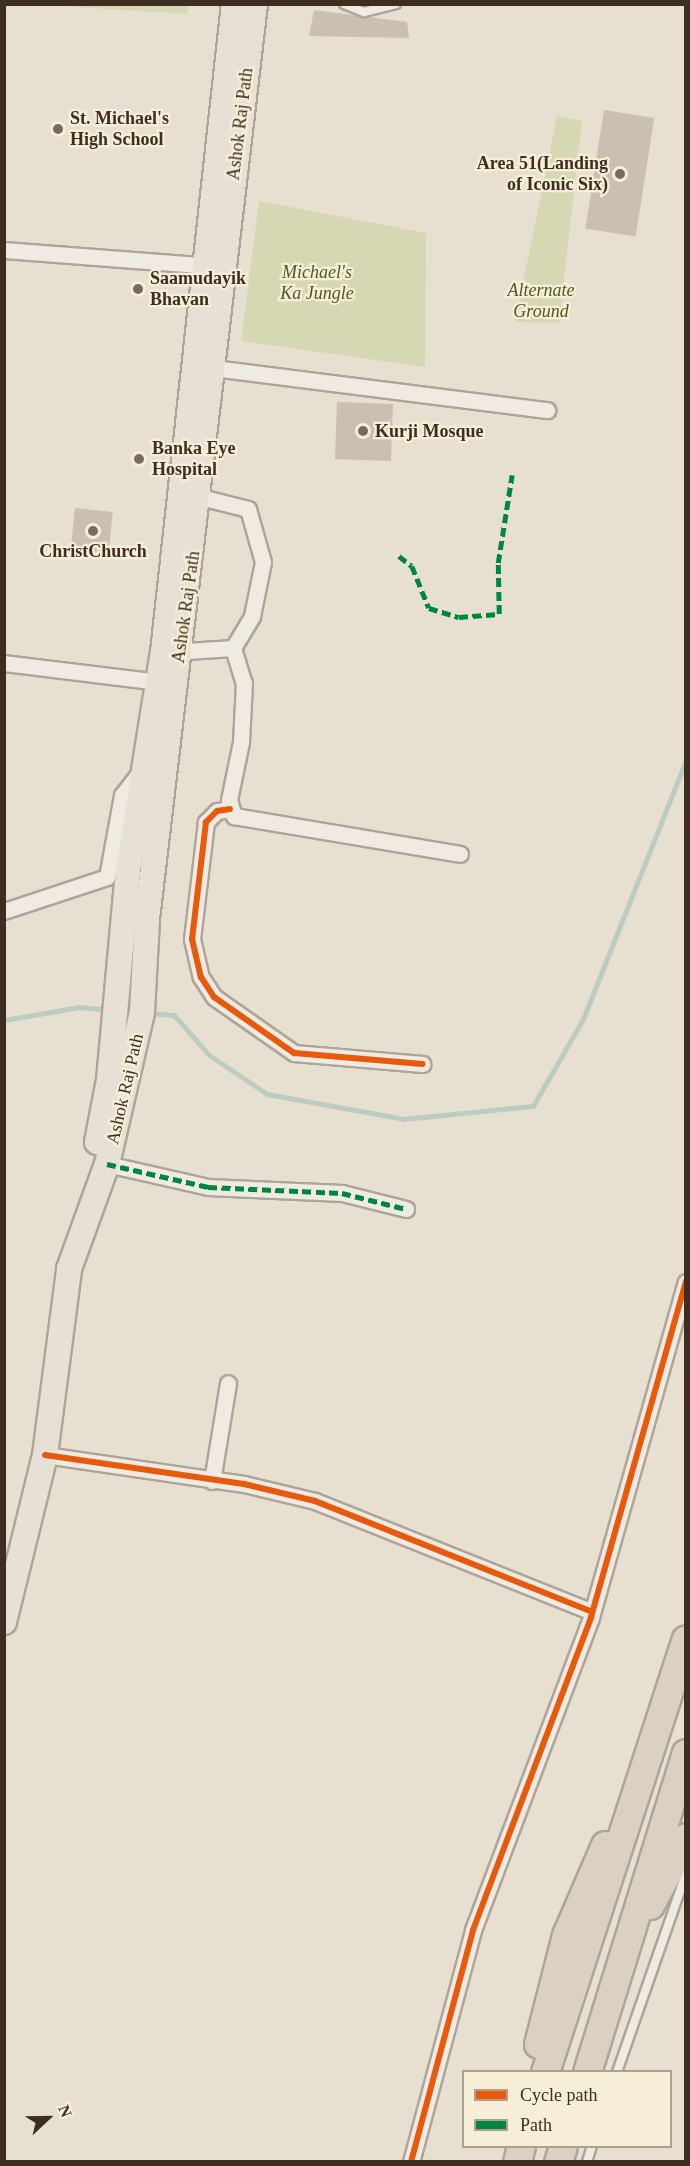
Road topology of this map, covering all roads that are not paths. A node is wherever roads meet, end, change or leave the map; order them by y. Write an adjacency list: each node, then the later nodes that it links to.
1 (234, 4): 6 (main road, Ashok Raj Path)
2 (255, 4): 6 (main road, Ashok Raj Path)
3 (344, 4): 4 (lane)
4 (396, 4)
5 (4, 250): 6 (street)
6 (214, 266): 7 (main road, Ashok Raj Path)
7 (203, 366): 8 (street); 9 (main road, Ashok Raj Path); 10 (main road, Ashok Raj Path)
8 (547, 410)
9 (201, 496): 10 (main road, Ashok Raj Path); 11 (street)
10 (178, 598): 12 (main road, Ashok Raj Path)
11 (233, 648): 12 (street); 16 (street)
12 (172, 652): 14 (main road, Ashok Raj Path)
13 (4, 663): 14 (street)
14 (163, 689): 15 (main road, Ashok Raj Path); 19 (main road, Ashok Raj Path)
15 (146, 763): 18 (street); 19 (main road, Ashok Raj Path)
16 (230, 810): 17 (street); 20 (street)
17 (460, 854)
18 (4, 911)
19 (135, 917): 21 (main road, Ashok Raj Path)
20 (423, 1064)
21 (120, 1076): 22 (main road, Ashok Raj Path); 23 (main road, Ashok Raj Path)
22 (107, 1164): 23 (main road, Ashok Raj Path); 24 (street)
23 (92, 1204): 27 (main road, Ashok Raj Path)
24 (406, 1209)
25 (686, 1282): 29 (street)
26 (228, 1383): 28 (street)
27 (45, 1455): 28 (street); 30 (main road, Ashok Raj Path)
28 (213, 1481): 29 (street)
29 (592, 1612): 41 (street)
30 (4, 1622)
31 (686, 1639): 33 (highway)
32 (686, 1753): 36 (highway)
33 (639, 1787): 37 (highway); 38 (highway)
34 (686, 1837): 36 (highway)
35 (686, 1874): 40 (lane)
36 (626, 1946): 39 (highway)
37 (533, 2070)
38 (546, 2070)
39 (588, 2070)
40 (617, 2070)
41 (411, 2162)

